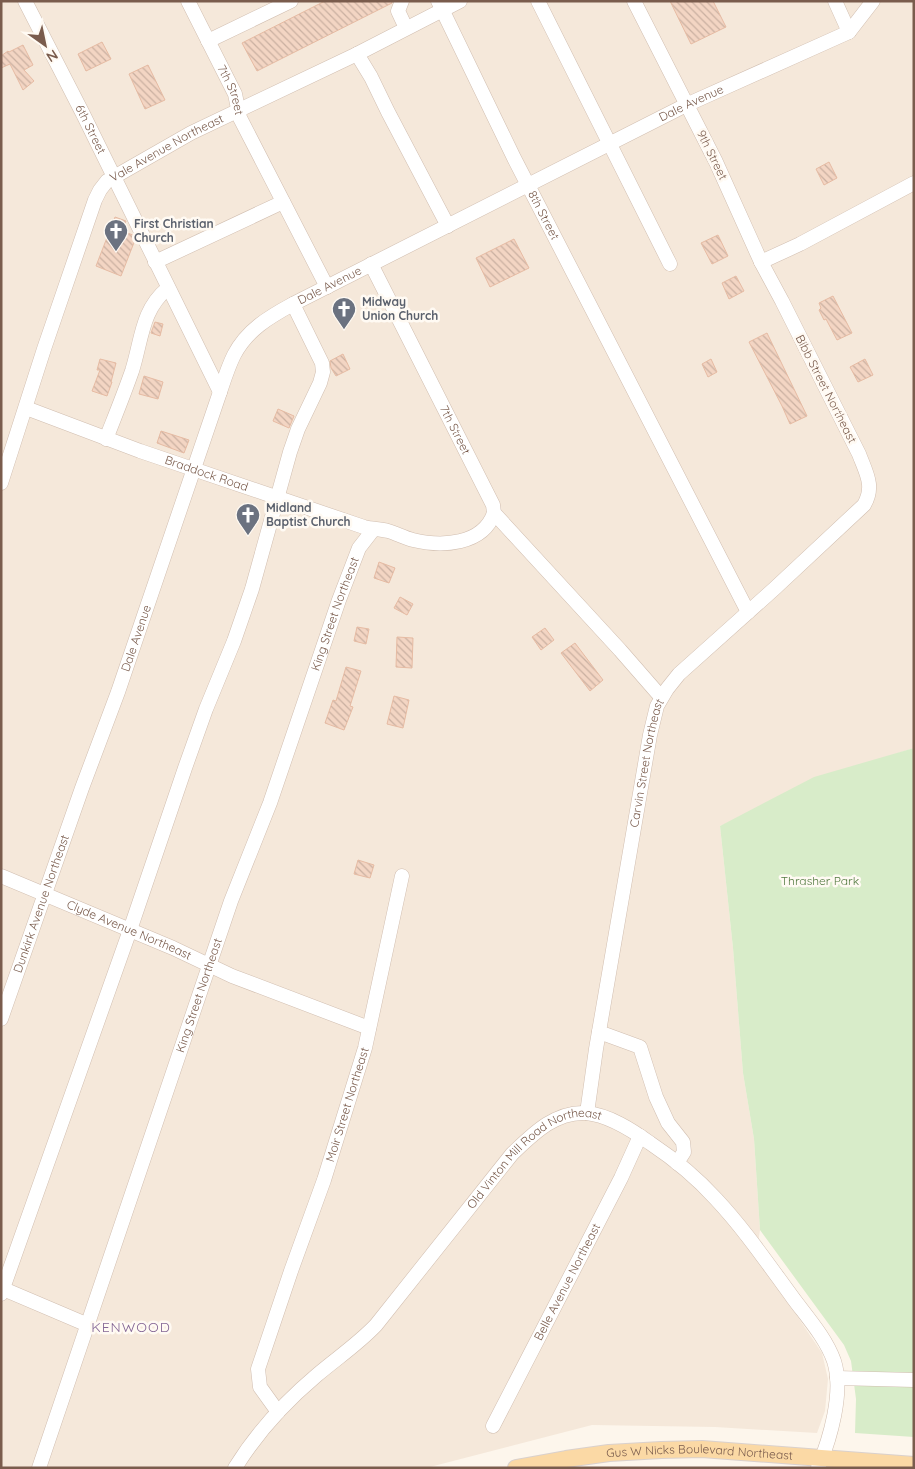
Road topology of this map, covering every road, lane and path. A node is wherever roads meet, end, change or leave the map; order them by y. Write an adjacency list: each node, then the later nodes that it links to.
1 (25, 1): 18 (street, 6th Street)
2 (188, 1): 13 (street, 7th Street)
3 (291, 1): 13 (street)
4 (402, 1): 11 (street)
5 (460, 1): 10 (street, Vale Avenue Northeast)
6 (538, 1): 17 (street)
7 (634, 1): 15 (street, 9th Street)
8 (835, 1): 12 (street)
9 (873, 1): 12 (street)
10 (440, 6): 11 (street, Vale Avenue Northeast); 20 (street, 8th Street)
11 (406, 28): 14 (street, Vale Avenue Northeast)
12 (850, 32): 15 (street, Dale Avenue)
13 (208, 41): 16 (street, 7th Street)
14 (356, 54): 16 (street, Vale Avenue Northeast); 22 (street)
15 (686, 105): 17 (street, Dale Avenue); 24 (street, 9th Street)
16 (238, 111): 18 (street, Vale Avenue Northeast); 21 (street, 7th Street)
17 (610, 144): 20 (street, Dale Avenue); 26 (street)
18 (113, 177): 23 (street, 6th Street); 32 (street, Vale Avenue Northeast)
19 (914, 183): 24 (street)
20 (528, 185): 22 (street, Dale Avenue); 40 (street, 8th Street)
21 (283, 202): 23 (street); 28 (street, 7th Street)
22 (448, 226): 25 (street, Dale Avenue)
23 (154, 262): 29 (street, 6th Street)
24 (761, 262): 27 (street, 9th Street)
25 (371, 264): 28 (street, Dale Avenue); 38 (street, 7th Street)
26 (670, 264)
27 (773, 282): 36 (street, Bibb Street Northeast)
28 (327, 286): 30 (street, Dale Avenue)
29 (168, 288): 31 (street, 6th Street); 33 (street)
30 (293, 304): 31 (street, Dale Avenue); 37 (street)
31 (220, 392): 34 (street, Dale Avenue)
32 (26, 408): 33 (street, Braddock Road); 35 (street, Vale Avenue Northeast)
33 (106, 439): 34 (street, Braddock Road)
34 (194, 469): 37 (street, Braddock Road); 42 (street, Dale Avenue)
35 (1, 483)
36 (868, 497): 40 (street, Carvin Street Northeast)
37 (277, 498): 39 (street, Braddock Road); 46 (street)
38 (494, 512): 39 (street, Braddock Road); 41 (street, 7th Street)
39 (373, 530): 47 (street, King Street Northeast)
40 (748, 612): 41 (street, Carvin Street Northeast)
41 (661, 697): 50 (street, Carvin Street Northeast)
42 (82, 788): 45 (street, Dunkirk Avenue Northeast)
43 (1, 876): 45 (street, Clyde Avenue Northeast)
44 (402, 876): 49 (street, Moir Street Northeast)
45 (45, 894): 46 (street, Clyde Avenue Northeast); 48 (street, Dunkirk Avenue Northeast)
46 (130, 930): 47 (street, Clyde Avenue Northeast); 54 (street)
47 (210, 965): 49 (street, Clyde Avenue Northeast); 55 (street, King Street Northeast)
48 (1, 1018)
49 (369, 1028): 58 (street, Moir Street Northeast)
50 (599, 1032): 51 (street, Carvin Street Northeast); 53 (street)
51 (587, 1113): 52 (street, Old Vinton Mill Road Northeast); 58 (street, Old Vinton Mill Road Northeast)
52 (640, 1136): 53 (street, Old Vinton Mill Road Northeast); 59 (street, Belle Avenue Northeast)
53 (677, 1163): 56 (street, Old Vinton Mill Road Northeast)
54 (2, 1290): 55 (street)
55 (88, 1325): 62 (street, King Street Northeast)
56 (837, 1378): 57 (street); 60 (street, Old Vinton Mill Road Northeast)
57 (914, 1380)
58 (278, 1412): 63 (street, Old Vinton Mill Road Northeast)
59 (492, 1426)
60 (821, 1462): 61 (main road, Gus W Nicks Boulevard Northeast); 64 (main road, Gus W Nicks Boulevard Northeast)
61 (914, 1465)
62 (38, 1468)
63 (235, 1468)
64 (516, 1468)

